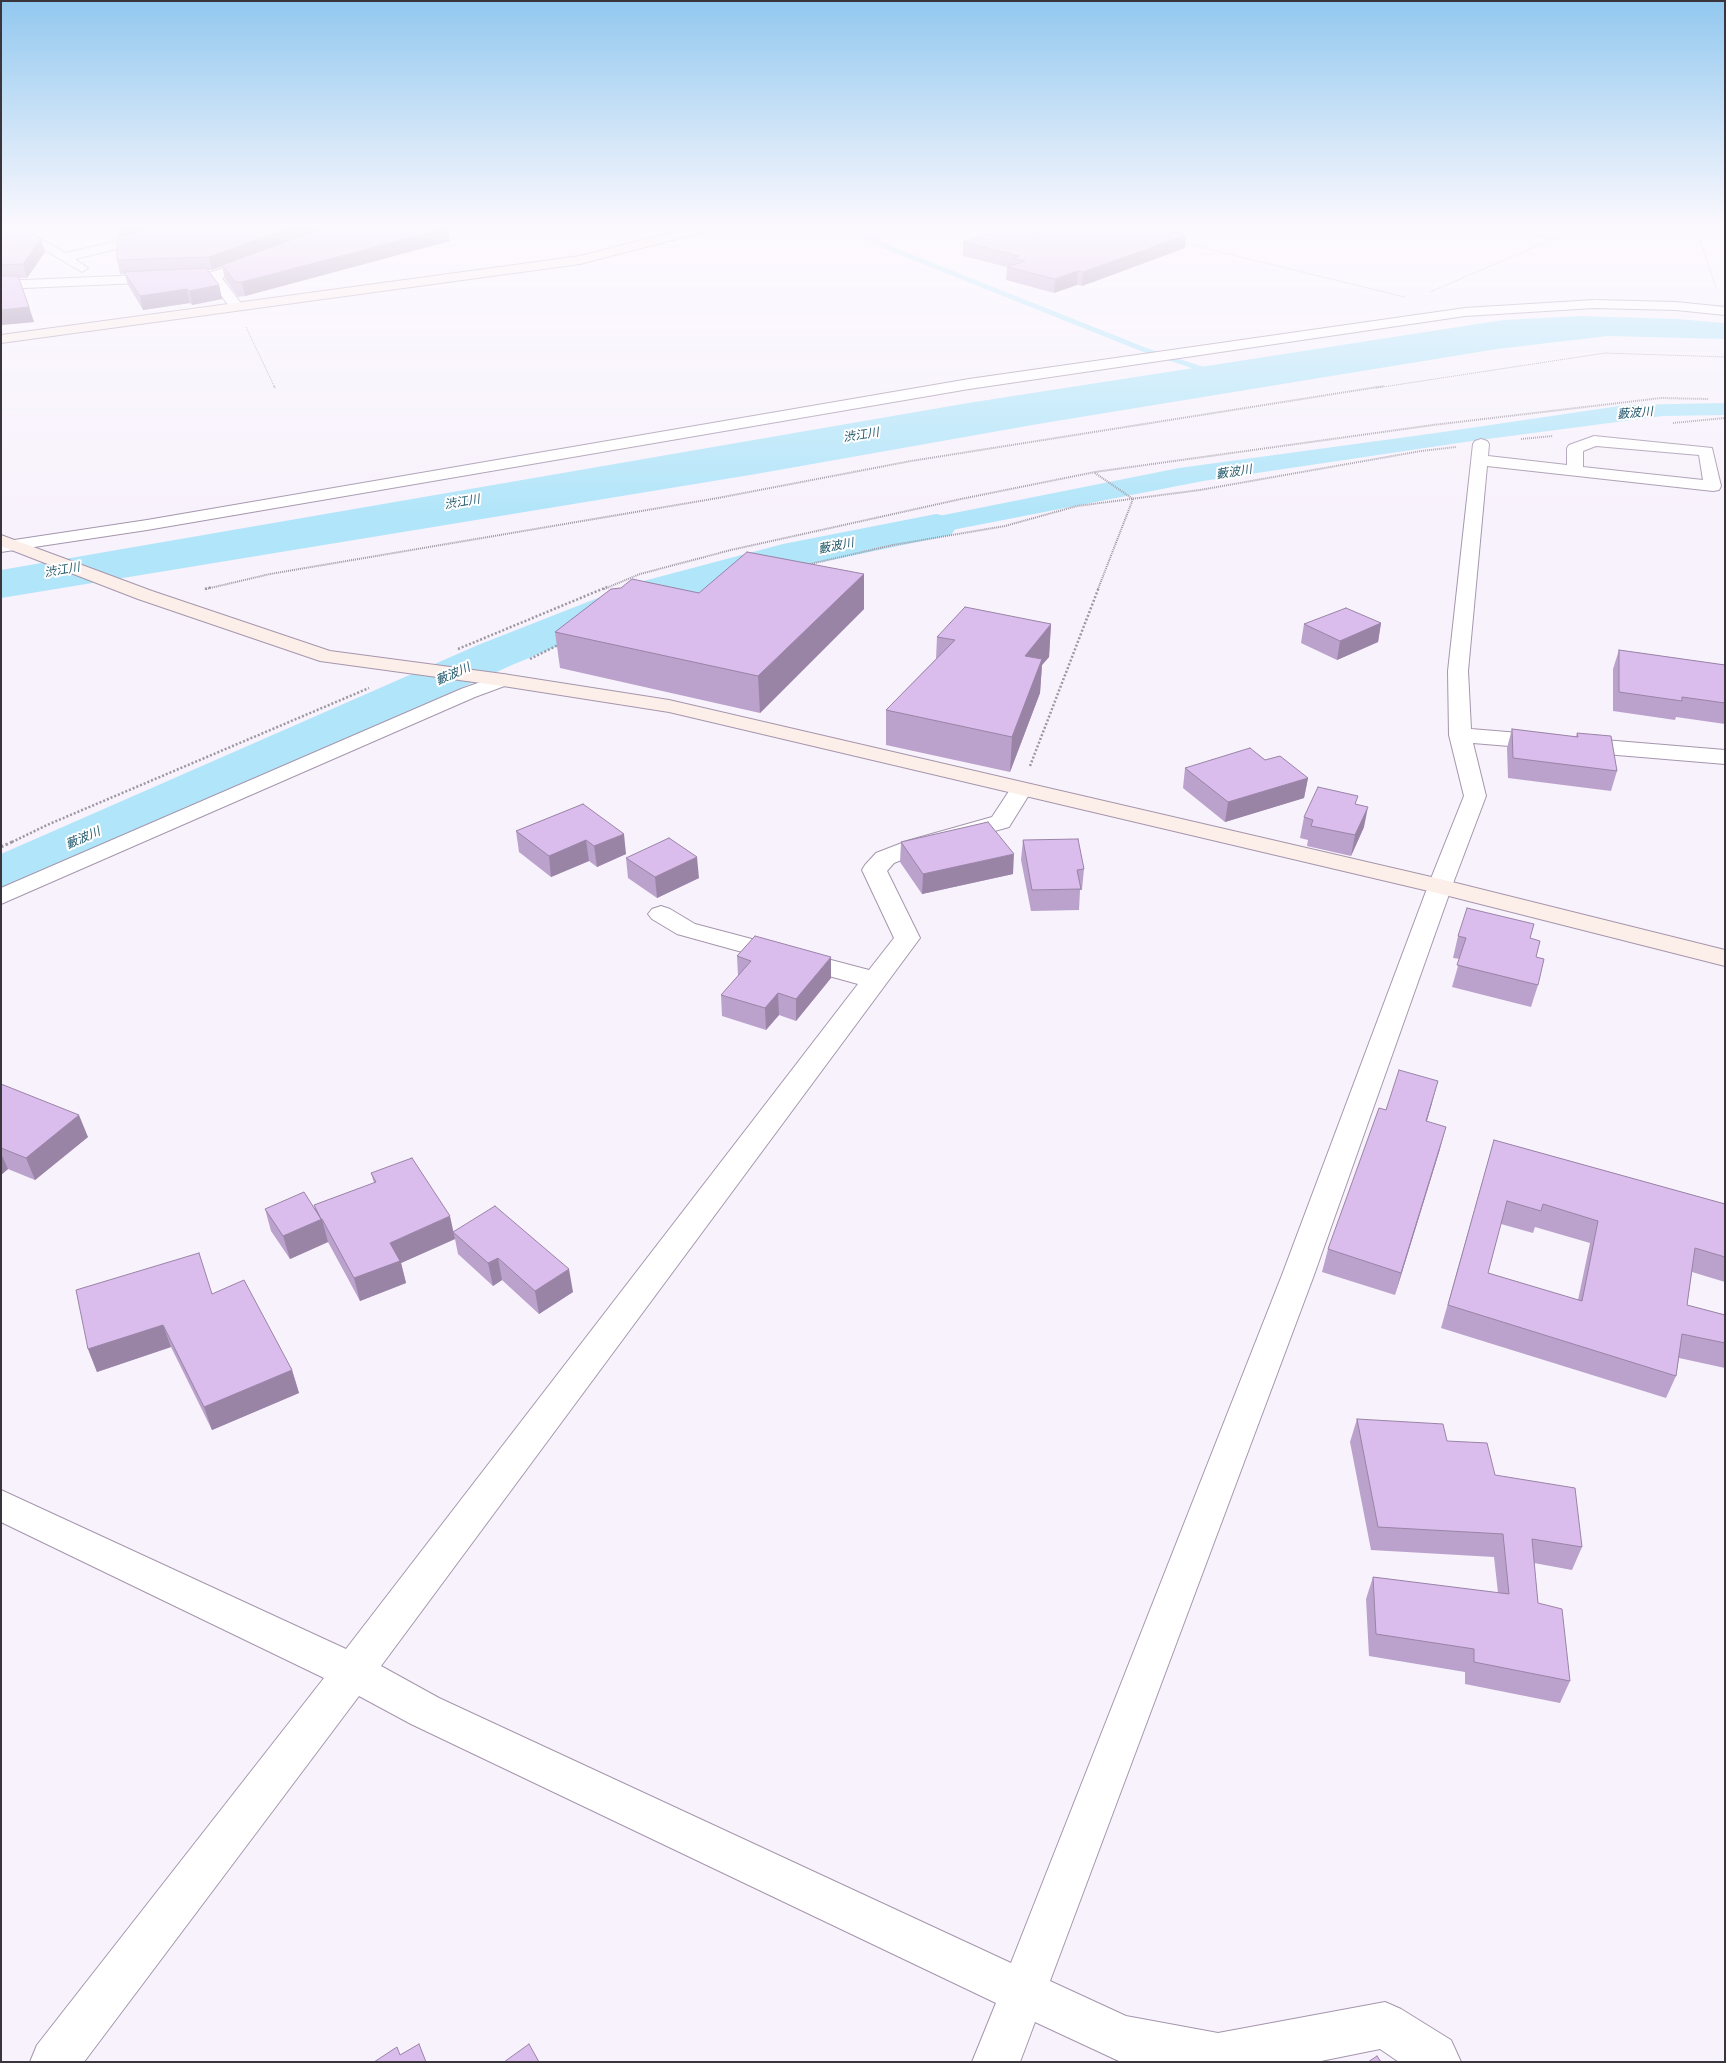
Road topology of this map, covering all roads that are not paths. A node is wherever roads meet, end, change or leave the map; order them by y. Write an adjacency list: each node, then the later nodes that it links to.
1 (113, 323): 3 (street)
2 (1385, 323): 5 (street)
3 (1, 339)
4 (1576, 471): 4 (street); 7 (street)
5 (9, 545): 6 (street)
6 (494, 679): 9 (street); 11 (street)
7 (1460, 735): 8 (street); 10 (street)
8 (1725, 757)
9 (1021, 790): 10 (street); 14 (street)
10 (1440, 886): 13 (street); 17 (street)
11 (1, 897)
12 (660, 914): 14 (street)
13 (1725, 958)
14 (874, 980): 16 (street)
15 (1, 1505): 16 (street)
16 (353, 1672): 17 (street); 18 (street)
17 (1022, 1992): 19 (street); 20 (street)
18 (54, 2062)
19 (996, 2062)
20 (1437, 2062)

